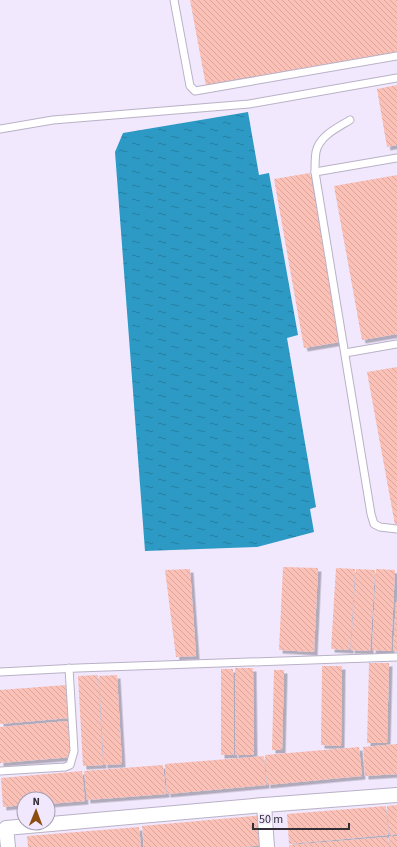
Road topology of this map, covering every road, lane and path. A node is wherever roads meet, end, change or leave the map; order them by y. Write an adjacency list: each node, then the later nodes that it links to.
1 (174, 0): 2 (lane)
2 (397, 56)
3 (397, 78): 5 (lane)
4 (350, 120): 7 (lane)
5 (0, 129)
6 (397, 158): 7 (lane)
7 (315, 172): 9 (lane)
8 (397, 344): 9 (lane)
9 (345, 353): 10 (lane)
10 (397, 529)
11 (397, 657): 12 (lane)
12 (69, 668): 13 (lane); 14 (lane)
13 (0, 672)
14 (0, 771)
15 (397, 795): 16 (street)
16 (264, 805): 17 (street); 18 (street)
17 (8, 847)
18 (267, 847)

